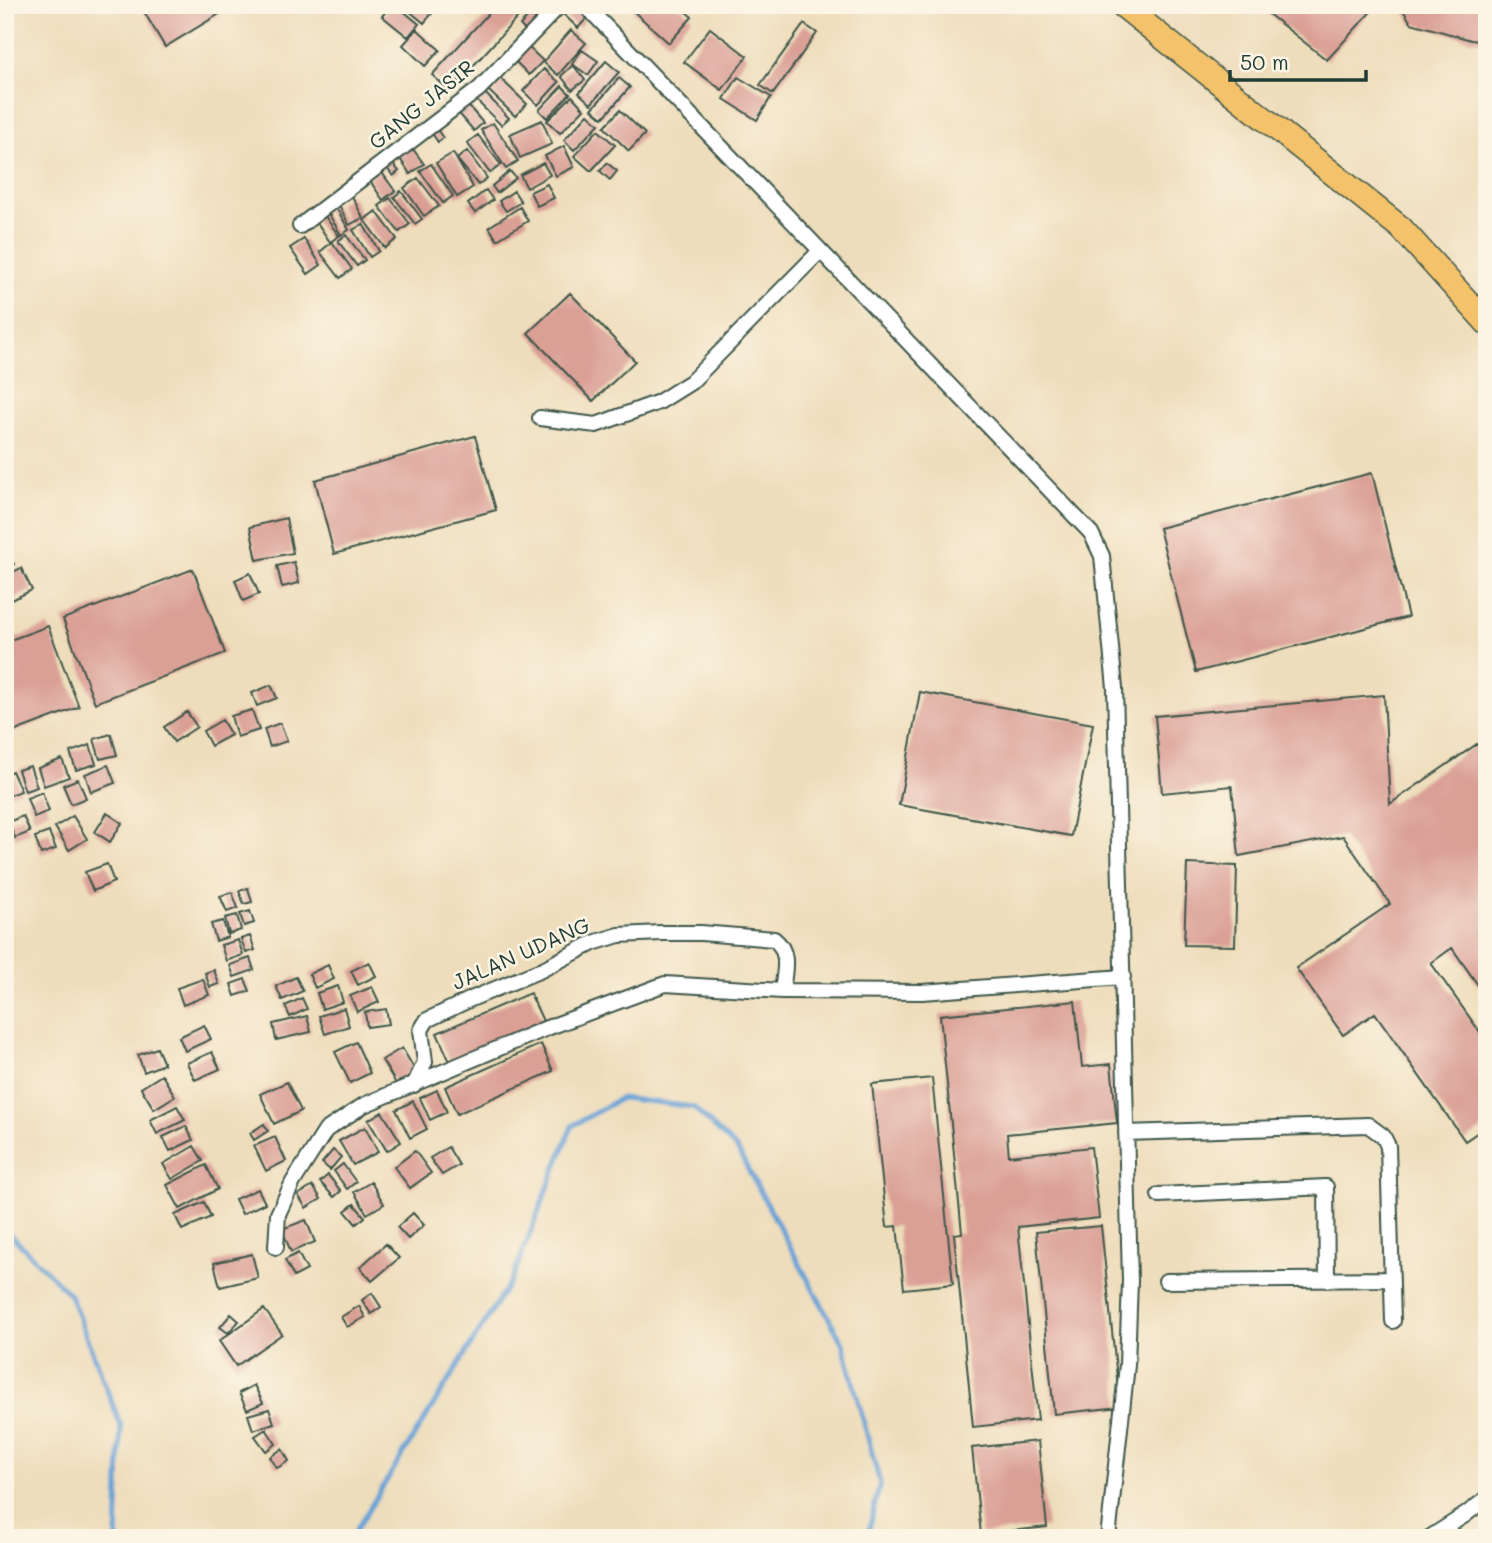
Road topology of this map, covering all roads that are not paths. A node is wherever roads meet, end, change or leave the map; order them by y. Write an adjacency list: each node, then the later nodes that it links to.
1 (560, 5): 4 (street, GANG JASIR)
2 (585, 5): 5 (street)
3 (1122, 5): 6 (main road)
4 (300, 226)
5 (820, 251): 7 (street); 8 (street)
6 (1487, 323)
7 (540, 418)
8 (1123, 977): 9 (street); 11 (street)
9 (782, 991): 10 (street); 10 (street, JALAN UDANG)
10 (414, 1085): 13 (street)
11 (1126, 1133): 14 (street); 19 (street)
12 (1159, 1195): 15 (street)
13 (276, 1247)
14 (1392, 1279): 15 (street); 17 (street)
15 (1327, 1280): 16 (street)
16 (1166, 1281)
17 (1393, 1321)
18 (1487, 1498): 20 (street)
19 (1108, 1538)
20 (1429, 1538)

